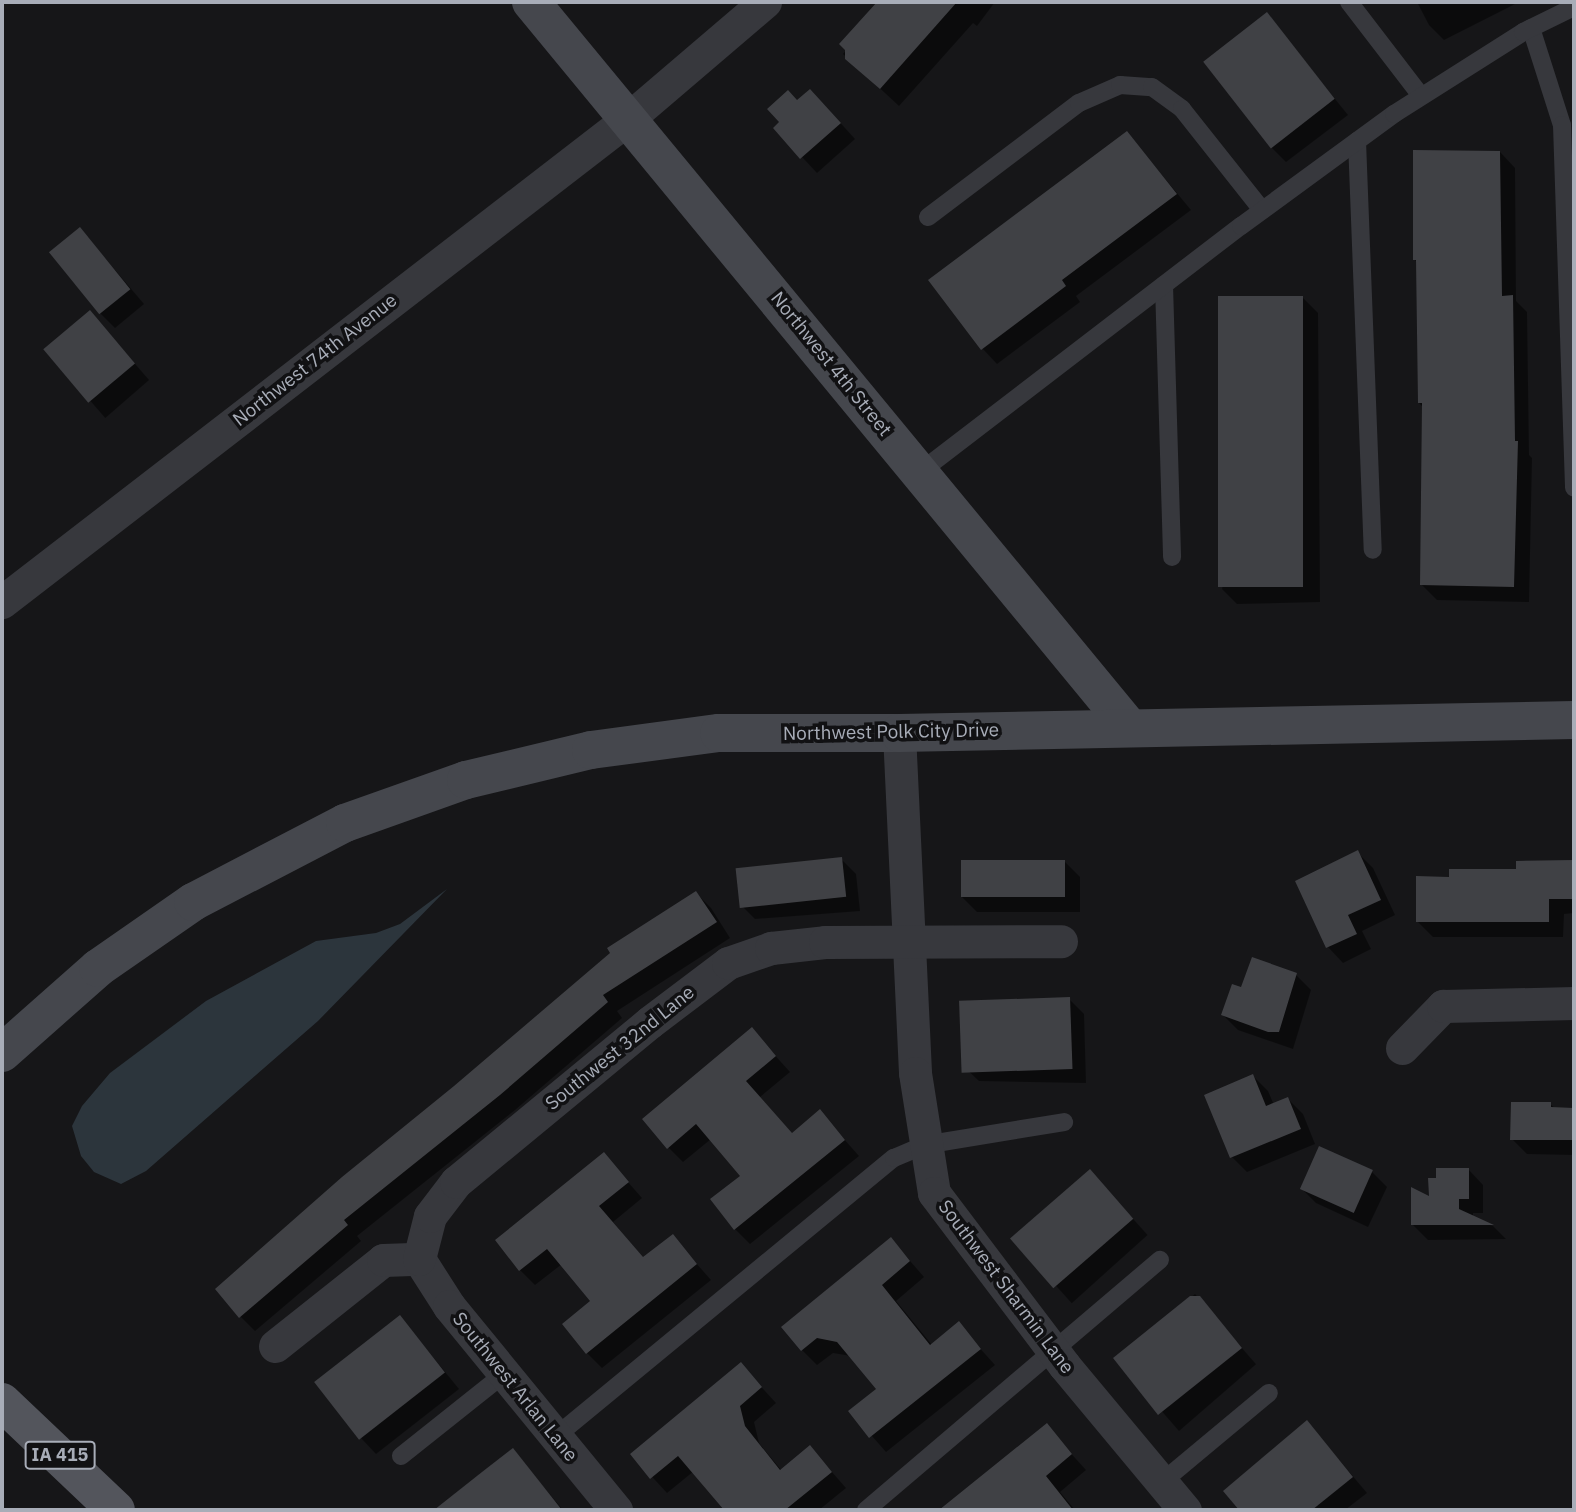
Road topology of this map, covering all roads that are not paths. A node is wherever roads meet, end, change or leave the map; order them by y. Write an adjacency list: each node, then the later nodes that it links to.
1 (531, 2): 7 (street, Northwest 4th Street)
2 (765, 2): 7 (street, Northwest 74th Avenue)
3 (1349, 2): 6 (lane)
4 (1574, 7): 5 (lane)
5 (1531, 28): 6 (lane); 12 (lane)
6 (1421, 96): 8 (lane)
7 (629, 118): 13 (street, Northwest 4th Street); 17 (street, Northwest 74th Avenue)
8 (1357, 141): 9 (lane); 15 (lane)
9 (1262, 211): 10 (lane); 11 (lane)
10 (928, 217)
11 (1164, 285): 13 (lane); 16 (lane)
12 (1573, 377): 14 (lane)
13 (920, 472): 19 (street, Northwest 4th Street)
14 (1574, 488)
15 (1373, 550)
16 (1172, 557)
17 (2, 602)
18 (1574, 720): 19 (street, Northwest Polk City Drive)
19 (1129, 727): 20 (street, Northwest Polk City Drive)
20 (899, 733): 21 (street, Southwest Sharmin Lane); 25 (street, Northwest Polk City Drive)
21 (908, 941): 22 (street, Southwest 32nd Lane); 27 (street, Southwest Sharmin Lane); 28 (street, Southwest 32nd Lane)
22 (1061, 941)
23 (1574, 1003): 24 (street)
24 (1402, 1048)
25 (2, 1053)
26 (1064, 1122): 27 (lane)
27 (924, 1145): 31 (street, Southwest Sharmin Lane); 35 (lane)
28 (419, 1259): 30 (street); 32 (street, Southwest Arlan Lane)
29 (1160, 1260): 31 (lane)
30 (275, 1346)
31 (1053, 1350): 37 (street, Southwest Sharmin Lane); 40 (lane)
32 (504, 1374): 35 (street, Southwest Arlan Lane); 36 (lane)
33 (1269, 1393): 37 (lane)
34 (2, 1402): 39 (main road, IA 415)
35 (555, 1437): 38 (street, Southwest Arlan Lane)
36 (401, 1456)
37 (1162, 1482): 41 (street, Southwest Sharmin Lane)
38 (613, 1509)
39 (116, 1510)
40 (866, 1510)
41 (1185, 1510)

